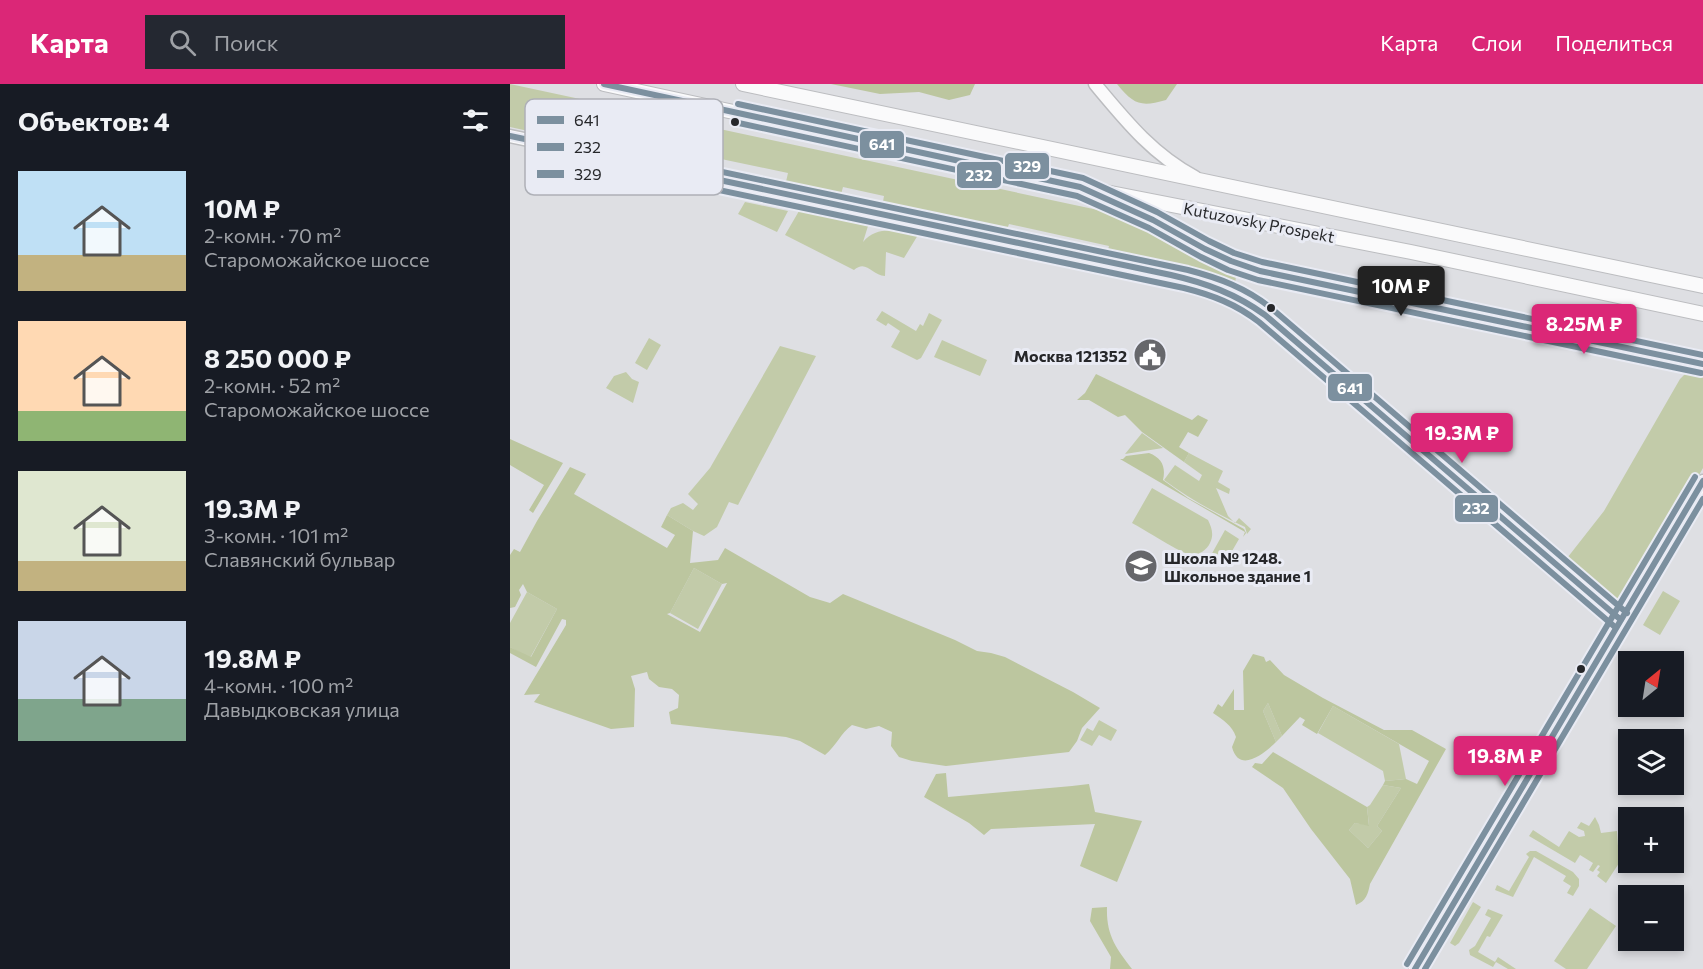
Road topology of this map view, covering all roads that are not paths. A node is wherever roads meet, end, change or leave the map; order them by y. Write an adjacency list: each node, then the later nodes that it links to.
1 (604, 84): 4 (main road, Kutuzovsky Prospekt)
2 (743, 84): 9 (main road, Kutuzovsky Prospekt)
3 (1095, 84): 9 (street)
4 (673, 99)
5 (723, 110): 10 (main road, Kutuzovsky Prospekt)
6 (510, 136): 7 (street)
7 (525, 139)
8 (723, 181): 15 (street)
9 (1204, 181): 11 (main road, Kutuzovsky Prospekt)
10 (1080, 187): 12 (main road, Kutuzovsky Prospekt); 13 (street)
11 (1703, 286)
12 (1703, 314)
13 (1703, 364)
14 (1703, 482): 15 (street)
15 (1621, 620): 16 (street)
16 (1415, 969)

